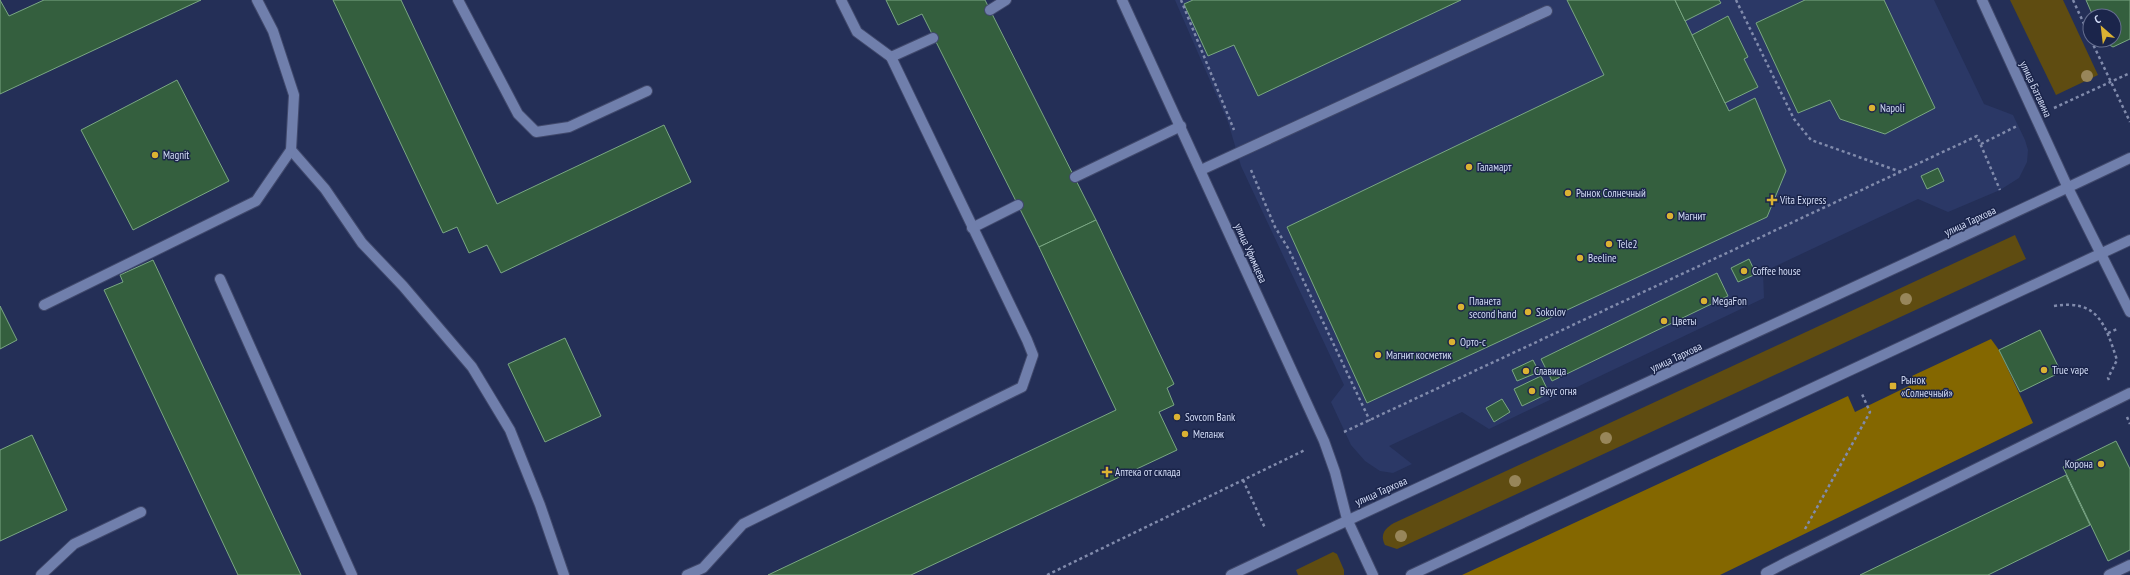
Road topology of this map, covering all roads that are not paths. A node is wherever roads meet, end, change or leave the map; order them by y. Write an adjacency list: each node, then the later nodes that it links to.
1 (257, 0): 13 (main road)
2 (458, 0): 11 (main road)
3 (841, 0): 10 (main road)
4 (1006, 0): 7 (main road)
5 (1122, 0): 12 (main road, улица Уфимцева)
6 (1982, 0): 17 (main road, улица Батавина)
7 (990, 10)
8 (1547, 11): 15 (main road)
9 (933, 38): 10 (main road)
10 (891, 57): 19 (main road)
11 (647, 91)
12 (1181, 126): 15 (main road, улица Уфимцева); 16 (main road)
13 (291, 150): 23 (main road); 31 (main road)
14 (2130, 158): 17 (main road, улица Тархова)
15 (1201, 170): 27 (main road, улица Уфимцева)
16 (1075, 177)
17 (2068, 188): 21 (main road, улица Батавина); 27 (main road, улица Тархова)
18 (1018, 205): 19 (main road)
19 (972, 228): 32 (main road)
20 (2130, 240): 21 (main road)
21 (2102, 253): 24 (main road, улица Батавина); 35 (main road)
22 (220, 279): 30 (main road)
23 (44, 305)
24 (2130, 312)
25 (2130, 393): 36 (main road)
26 (141, 512): 29 (main road)
27 (1347, 519): 33 (main road, улица Тархова); 34 (main road, улица Уфимцева)
28 (2130, 565): 37 (main road)
29 (41, 575)
30 (352, 575)
31 (564, 575)
32 (688, 575)
33 (1231, 575)
34 (1373, 575)
35 (1410, 575)
36 (1767, 575)
37 (2109, 575)

